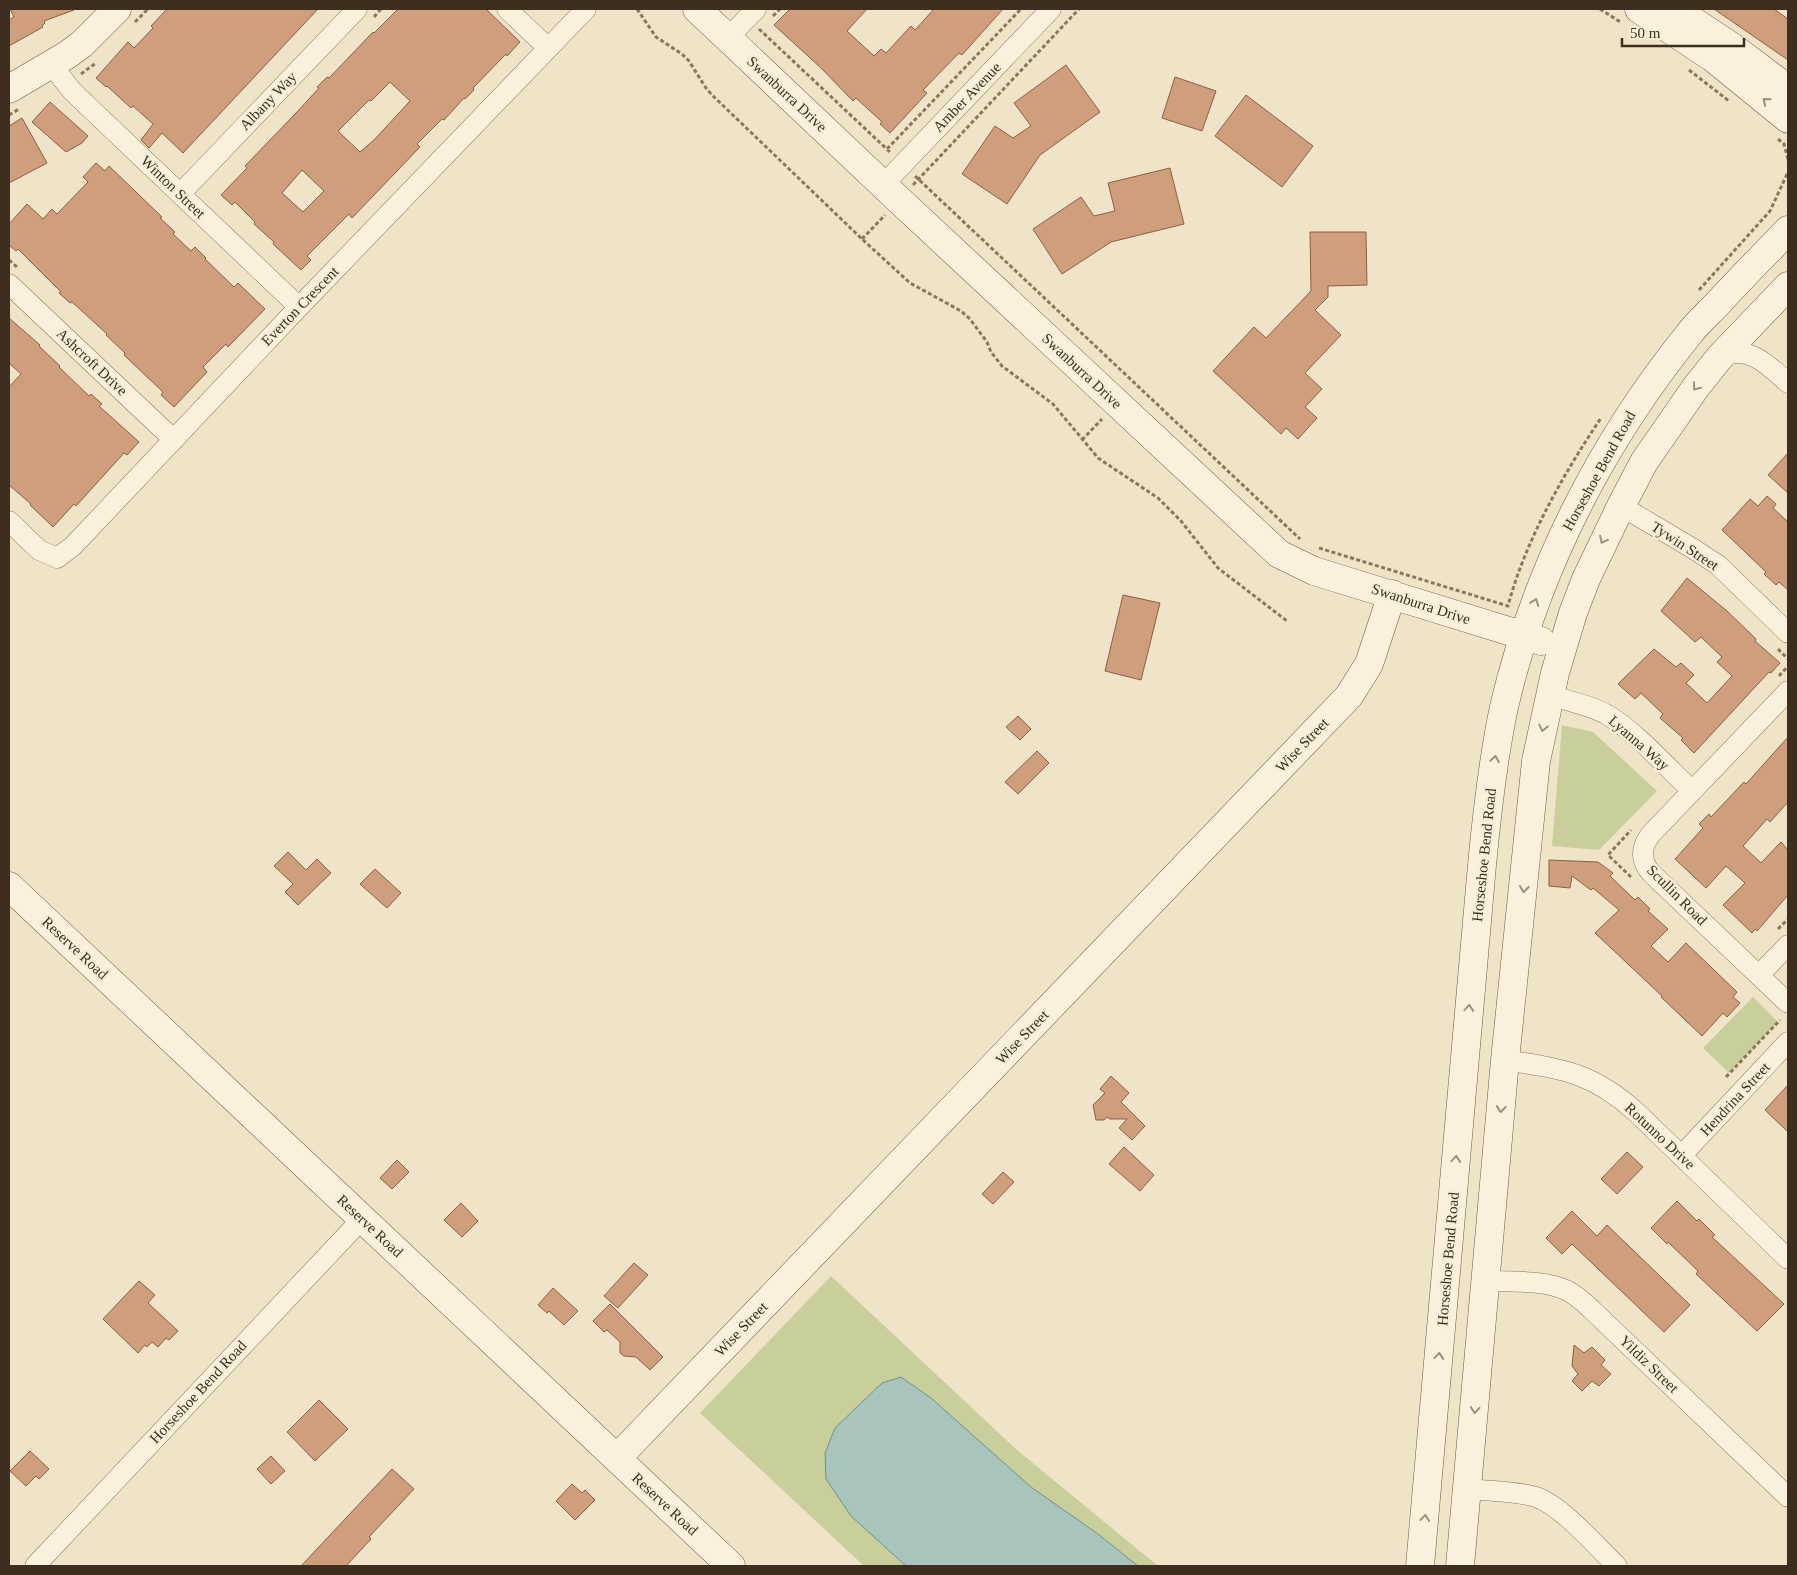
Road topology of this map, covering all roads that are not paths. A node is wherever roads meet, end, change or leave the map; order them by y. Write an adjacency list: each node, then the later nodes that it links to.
1 (357, 9): 17 (street, Albany Way)
2 (507, 9): 11 (street)
3 (586, 9): 11 (street, Everton Crescent)
4 (697, 9): 10 (street, Swanburra Drive)
5 (1051, 9): 16 (street, Amber Avenue)
6 (752, 14): 10 (street)
7 (126, 16): 12 (street)
8 (1676, 17): 9 (street); 14 (street); 15 (street, one-way to 8)
9 (1634, 19)
10 (728, 38): 16 (street, Swanburra Drive)
11 (548, 48): 22 (street, Everton Crescent)
12 (51, 64): 13 (street); 17 (street, Winton Street)
13 (9, 89)
14 (1788, 89)
15 (1783, 129)
16 (883, 185): 32 (street, Swanburra Drive)
17 (180, 194): 22 (street, Winton Street)
18 (1788, 208): 24 (street)
19 (1788, 230): 24 (street, Horseshoe Bend Road)
20 (9, 284): 28 (street, Ashcroft Drive)
21 (1788, 286): 23 (street)
22 (299, 307): 28 (street, Everton Crescent)
23 (1755, 320): 25 (street); 26 (street)
24 (1690, 332): 29 (street, Horseshoe Bend Road)
25 (1720, 357): 26 (street); 30 (street, one-way to 30)
26 (1765, 362): 27 (street)
27 (1788, 383)
28 (174, 440): 31 (street, Everton Crescent)
29 (1587, 487): 30 (street); 33 (street, Horseshoe Bend Road, one-way to 29)
30 (1620, 506): 34 (street, Tywin Street); 35 (street, one-way to 35)
31 (9, 521)
32 (1392, 594): 33 (street, Swanburra Drive); 50 (street, Wise Street)
33 (1524, 636): 35 (street, Swanburra Drive); 44 (street, Horseshoe Bend Road, one-way to 33)
34 (1781, 639)
35 (1562, 647): 37 (street)
36 (1781, 686): 38 (street, Scullin Road)
37 (1551, 696): 38 (street, Lyanna Way); 45 (street, one-way to 45)
38 (1692, 791): 41 (street, Scullin Road)
39 (9, 886): 47 (street, Reserve Road)
40 (1788, 945): 41 (street)
41 (1759, 975): 42 (street, Scullin Road)
42 (1788, 1003)
43 (1786, 1033): 46 (street, Hendrina Street)
44 (1465, 1057): 45 (street); 51 (street, Horseshoe Bend Road, one-way to 44)
45 (1506, 1060): 46 (street, Rotunno Drive); 49 (street, one-way to 49)
46 (1681, 1156): 48 (street, Rotunno Drive)
47 (362, 1219): 50 (street, Reserve Road); 54 (street, Horseshoe Bend Road)
48 (1788, 1259)
49 (1487, 1281): 52 (street, one-way to 52); 53 (street, Yildiz Street)
50 (617, 1458): 55 (street, Reserve Road)
51 (1428, 1485): 52 (street); 56 (street, Horseshoe Bend Road, one-way to 51)
52 (1467, 1489): 57 (street); 58 (street)
53 (1788, 1497)
54 (35, 1566)
55 (731, 1566)
56 (1420, 1566)
57 (1460, 1566)
58 (1617, 1566)

